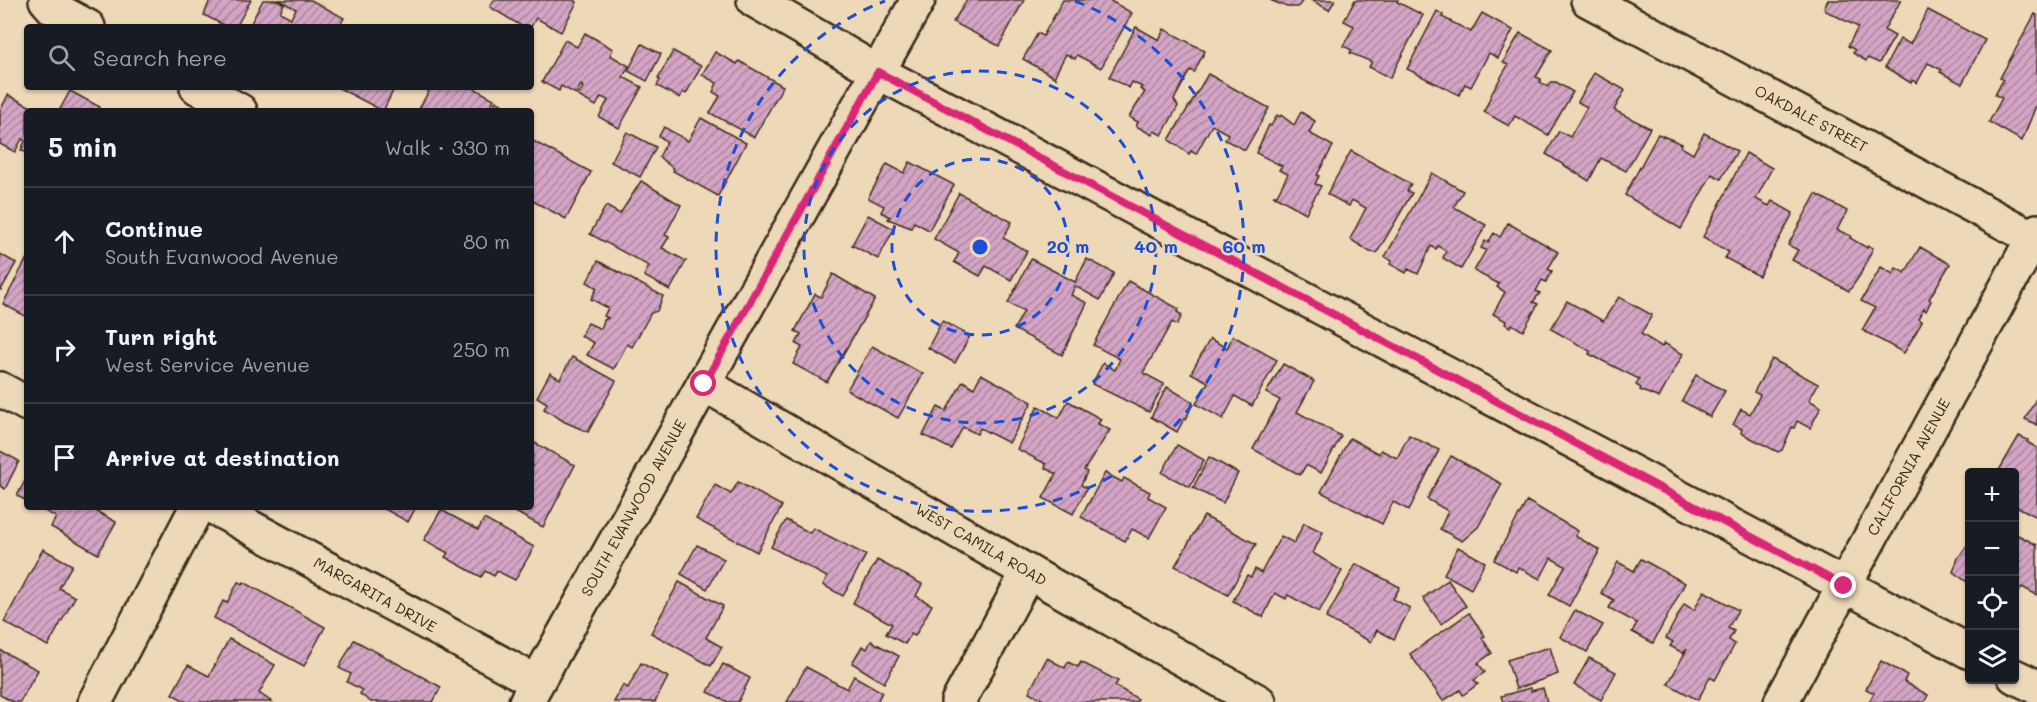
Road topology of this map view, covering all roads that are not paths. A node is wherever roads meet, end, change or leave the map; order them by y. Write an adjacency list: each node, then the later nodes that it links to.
1 (46, 0): 5 (street)
2 (754, 0): 6 (street)
3 (918, 0): 6 (street, SOUTH EVANWOOD AVENUE)
4 (1588, 0): 9 (street, OAKDALE STREET)
5 (82, 24)
6 (878, 72): 10 (street, SOUTH EVANWOOD AVENUE); 16 (street)
7 (202, 90): 8 (street)
8 (235, 108)
9 (2035, 235): 16 (street, CALIFORNIA AVENUE)
10 (704, 384): 15 (street, WEST CAMILA ROAD); 20 (street, SOUTH EVANWOOD AVENUE)
11 (0, 389): 12 (street)
12 (24, 402)
13 (195, 510): 21 (street)
14 (218, 510): 20 (street, MARGARITA DRIVE)
15 (1028, 572): 22 (street); 23 (street, WEST CAMILA ROAD)
16 (1844, 586): 17 (street); 24 (street, CALIFORNIA AVENUE)
17 (1965, 649)
18 (2019, 678): 19 (street)
19 (2037, 687)
20 (531, 692)
21 (95, 702)
22 (958, 702)
23 (1259, 702)
24 (1781, 702)

